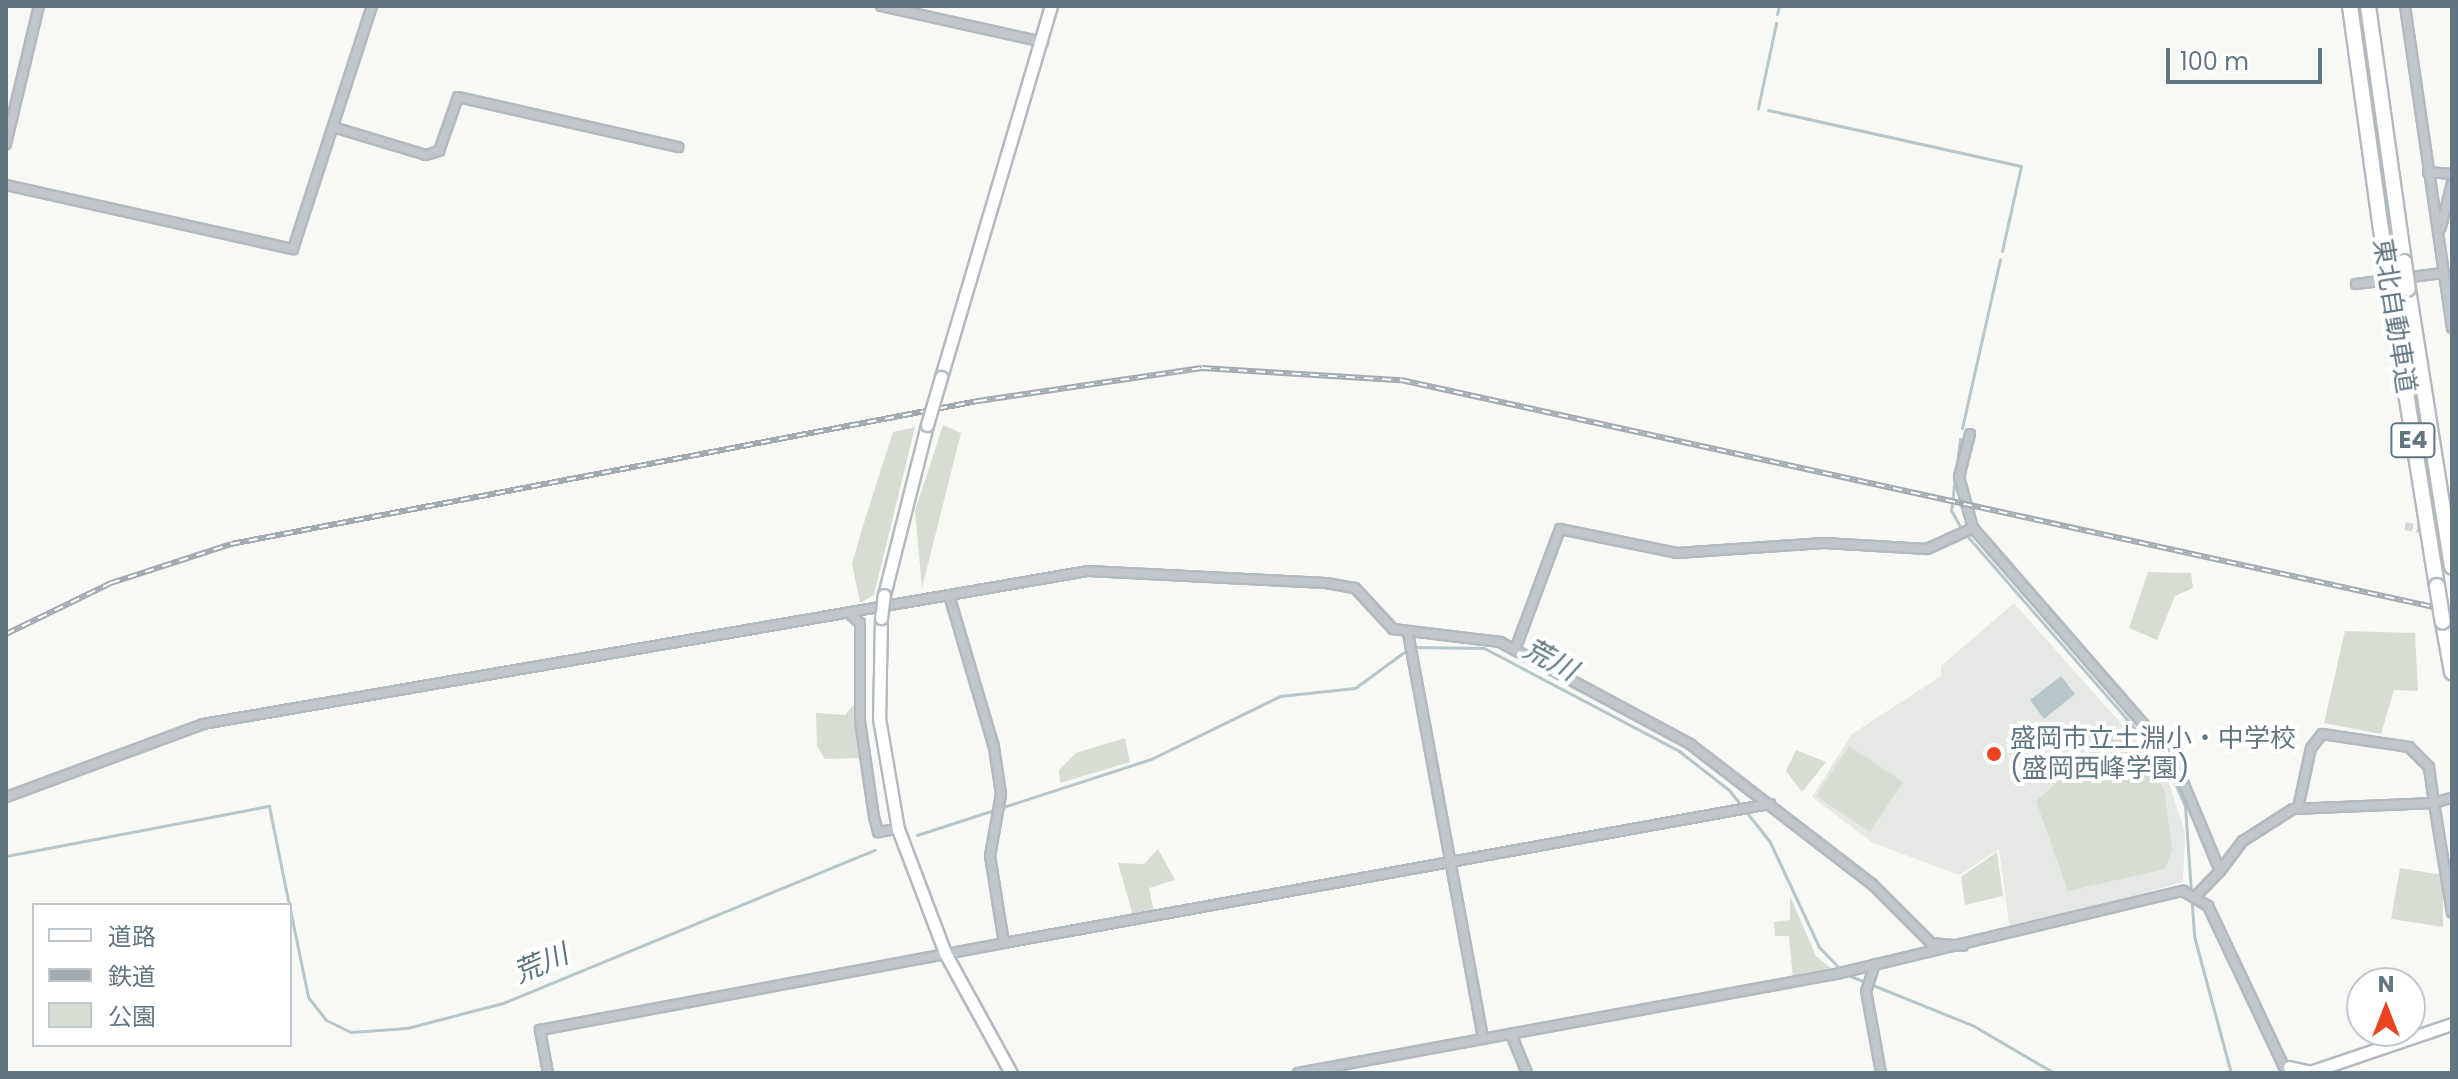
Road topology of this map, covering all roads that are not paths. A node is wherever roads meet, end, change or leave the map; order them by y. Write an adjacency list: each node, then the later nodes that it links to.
1 (39, 6): 10 (street)
2 (372, 6): 9 (street)
3 (881, 6): 8 (street)
4 (1051, 6): 8 (street)
5 (2350, 6): 27 (highway, 東北自動車道 / E4, bridge)
6 (2368, 6): 22 (highway, 東北自動車道 / E4, bridge)
7 (2405, 6): 12 (street)
8 (1043, 42): 33 (street, bridge)
9 (333, 127): 11 (street); 15 (street)
10 (6, 144)
11 (678, 147)
12 (2428, 172): 13 (street); 16 (street)
13 (2452, 174)
14 (2452, 183): 16 (street)
15 (6, 185)
16 (2440, 231): 17 (street)
17 (2442, 273): 18 (street); 19 (street)
18 (2356, 284)
19 (2452, 328)
20 (1970, 434): 21 (street)
21 (1972, 529): 26 (street); 35 (street)
22 (2451, 561)
23 (950, 598): 24 (street); 25 (street); 38 (street)
24 (851, 615): 28 (street); 33 (street)
25 (1408, 642): 26 (street); 34 (street)
26 (1515, 650): 31 (street)
27 (2452, 672)
28 (6, 797)
29 (2451, 798): 30 (street)
30 (2434, 803): 32 (street); 32 (street); 37 (street)
31 (1772, 804): 34 (street); 39 (street)
32 (2298, 808): 35 (street)
33 (898, 829): 40 (street)
34 (1446, 861): 38 (street); 44 (street)
35 (2220, 871): 36 (street)
36 (2197, 894): 39 (street); 45 (street)
37 (2452, 913)
38 (1004, 943): 40 (street)
39 (1963, 946): 41 (street)
40 (945, 953): 46 (street); 47 (street)
41 (1875, 964): 43 (street); 50 (street)
42 (2452, 1024): 45 (street)
43 (1511, 1034): 44 (street); 49 (street)
44 (1483, 1038): 48 (street)
45 (2288, 1070)
46 (548, 1073)
47 (1011, 1073)
48 (1298, 1073)
49 (1527, 1073)
50 (1881, 1073)

